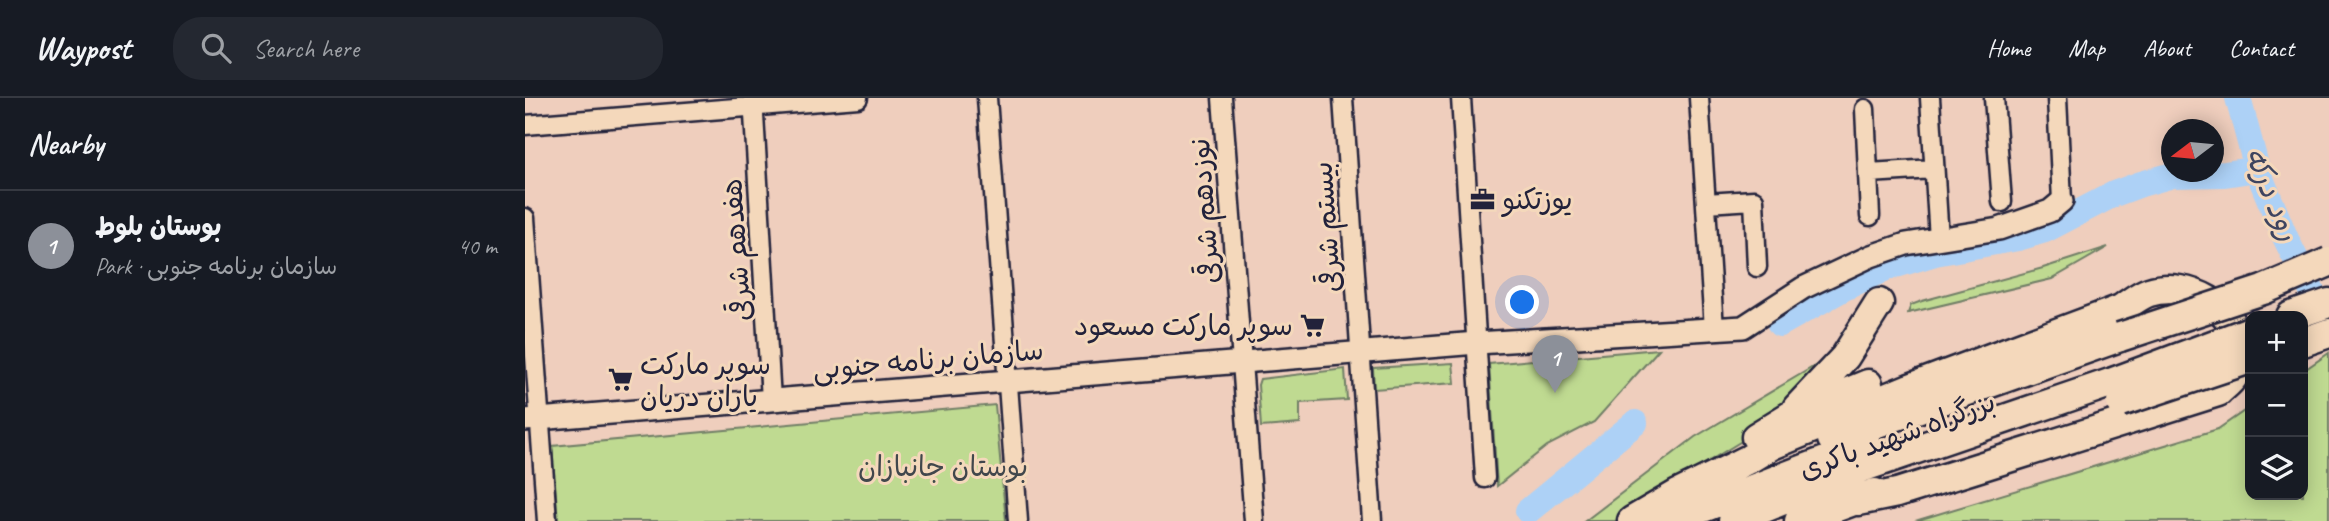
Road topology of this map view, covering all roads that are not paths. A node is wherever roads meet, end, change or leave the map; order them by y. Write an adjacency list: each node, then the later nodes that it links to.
1 (858, 98): 10 (street)
2 (987, 98): 38 (street)
3 (1222, 98): 37 (street, نوزدهم شرقی)
4 (1343, 98): 35 (street, بیستم شرقی)
5 (1461, 98): 33 (street)
6 (1699, 98): 18 (street)
7 (1930, 98): 14 (street)
8 (1994, 98): 17 (street)
9 (2057, 98): 16 (street)
10 (818, 99): 11 (street)
11 (753, 102): 13 (street); 40 (street, هفدهم شرقی)
12 (1865, 110): 15 (street)
13 (525, 125)
14 (1934, 169): 15 (street); 21 (street)
15 (1868, 173): 19 (street)
16 (2062, 201): 21 (street, سازمان برنامه جنوبی)
17 (2002, 202)
18 (1706, 203): 23 (street); 29 (street)
19 (1870, 216)
20 (525, 218): 42 (street)
21 (1939, 239): 29 (street, سازمان برنامه جنوبی)
22 (2329, 262): 34 (highway, bridge)
23 (1757, 267)
24 (2329, 281): 34 (highway)
25 (2148, 292): 41 (highway); 44 (highway); 45 (highway)
26 (1879, 303): 41 (highway)
27 (2329, 303): 28 (highway)
28 (2306, 311)
29 (1714, 329): 33 (street, سازمان برنامه جنوبی)
30 (2245, 333): 39 (highway, bridge)
31 (2329, 333): 32 (highway)
32 (2308, 340)
33 (1477, 342): 35 (street, سازمان برنامه جنوبی); 43 (street)
34 (2123, 344): 44 (highway); 51 (highway, بزرگراه شهید باکری)
35 (1361, 352): 37 (street, سازمان برنامه جنوبی); 49 (street, بیستم شرقی)
36 (2245, 360): 39 (highway, bridge)
37 (1242, 362): 38 (street, سازمان برنامه جنوبی); 48 (street, نوزدهم شرقی)
38 (1008, 380): 40 (street, سازمان برنامه جنوبی); 47 (street)
39 (2117, 392): 45 (highway); 52 (highway)
40 (771, 400): 42 (street, سازمان برنامه جنوبی)
41 (1790, 416): 44 (highway)
42 (532, 419): 46 (street)
43 (1485, 478)
44 (1678, 494): 50 (highway)
45 (1858, 501): 53 (highway, بزرگراه شهید باکری)
46 (547, 521)
47 (1018, 521)
48 (1254, 521)
49 (1372, 521)
50 (1632, 521)
51 (1669, 521)
52 (1733, 521)
53 (1799, 521)

